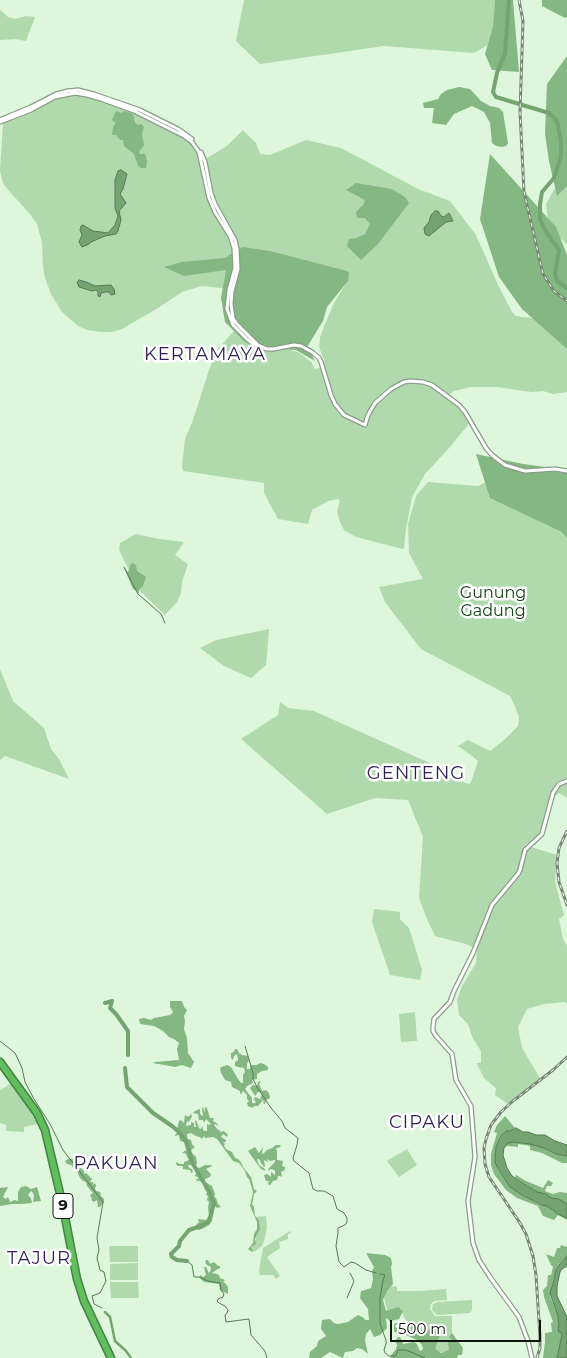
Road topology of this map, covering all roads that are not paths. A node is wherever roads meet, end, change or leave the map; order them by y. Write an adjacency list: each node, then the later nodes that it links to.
1 (0, 121): 2 (street)
2 (567, 471)
3 (567, 781): 6 (street)
4 (0, 1062): 5 (highway, 9)
5 (110, 1358)
6 (532, 1358)

